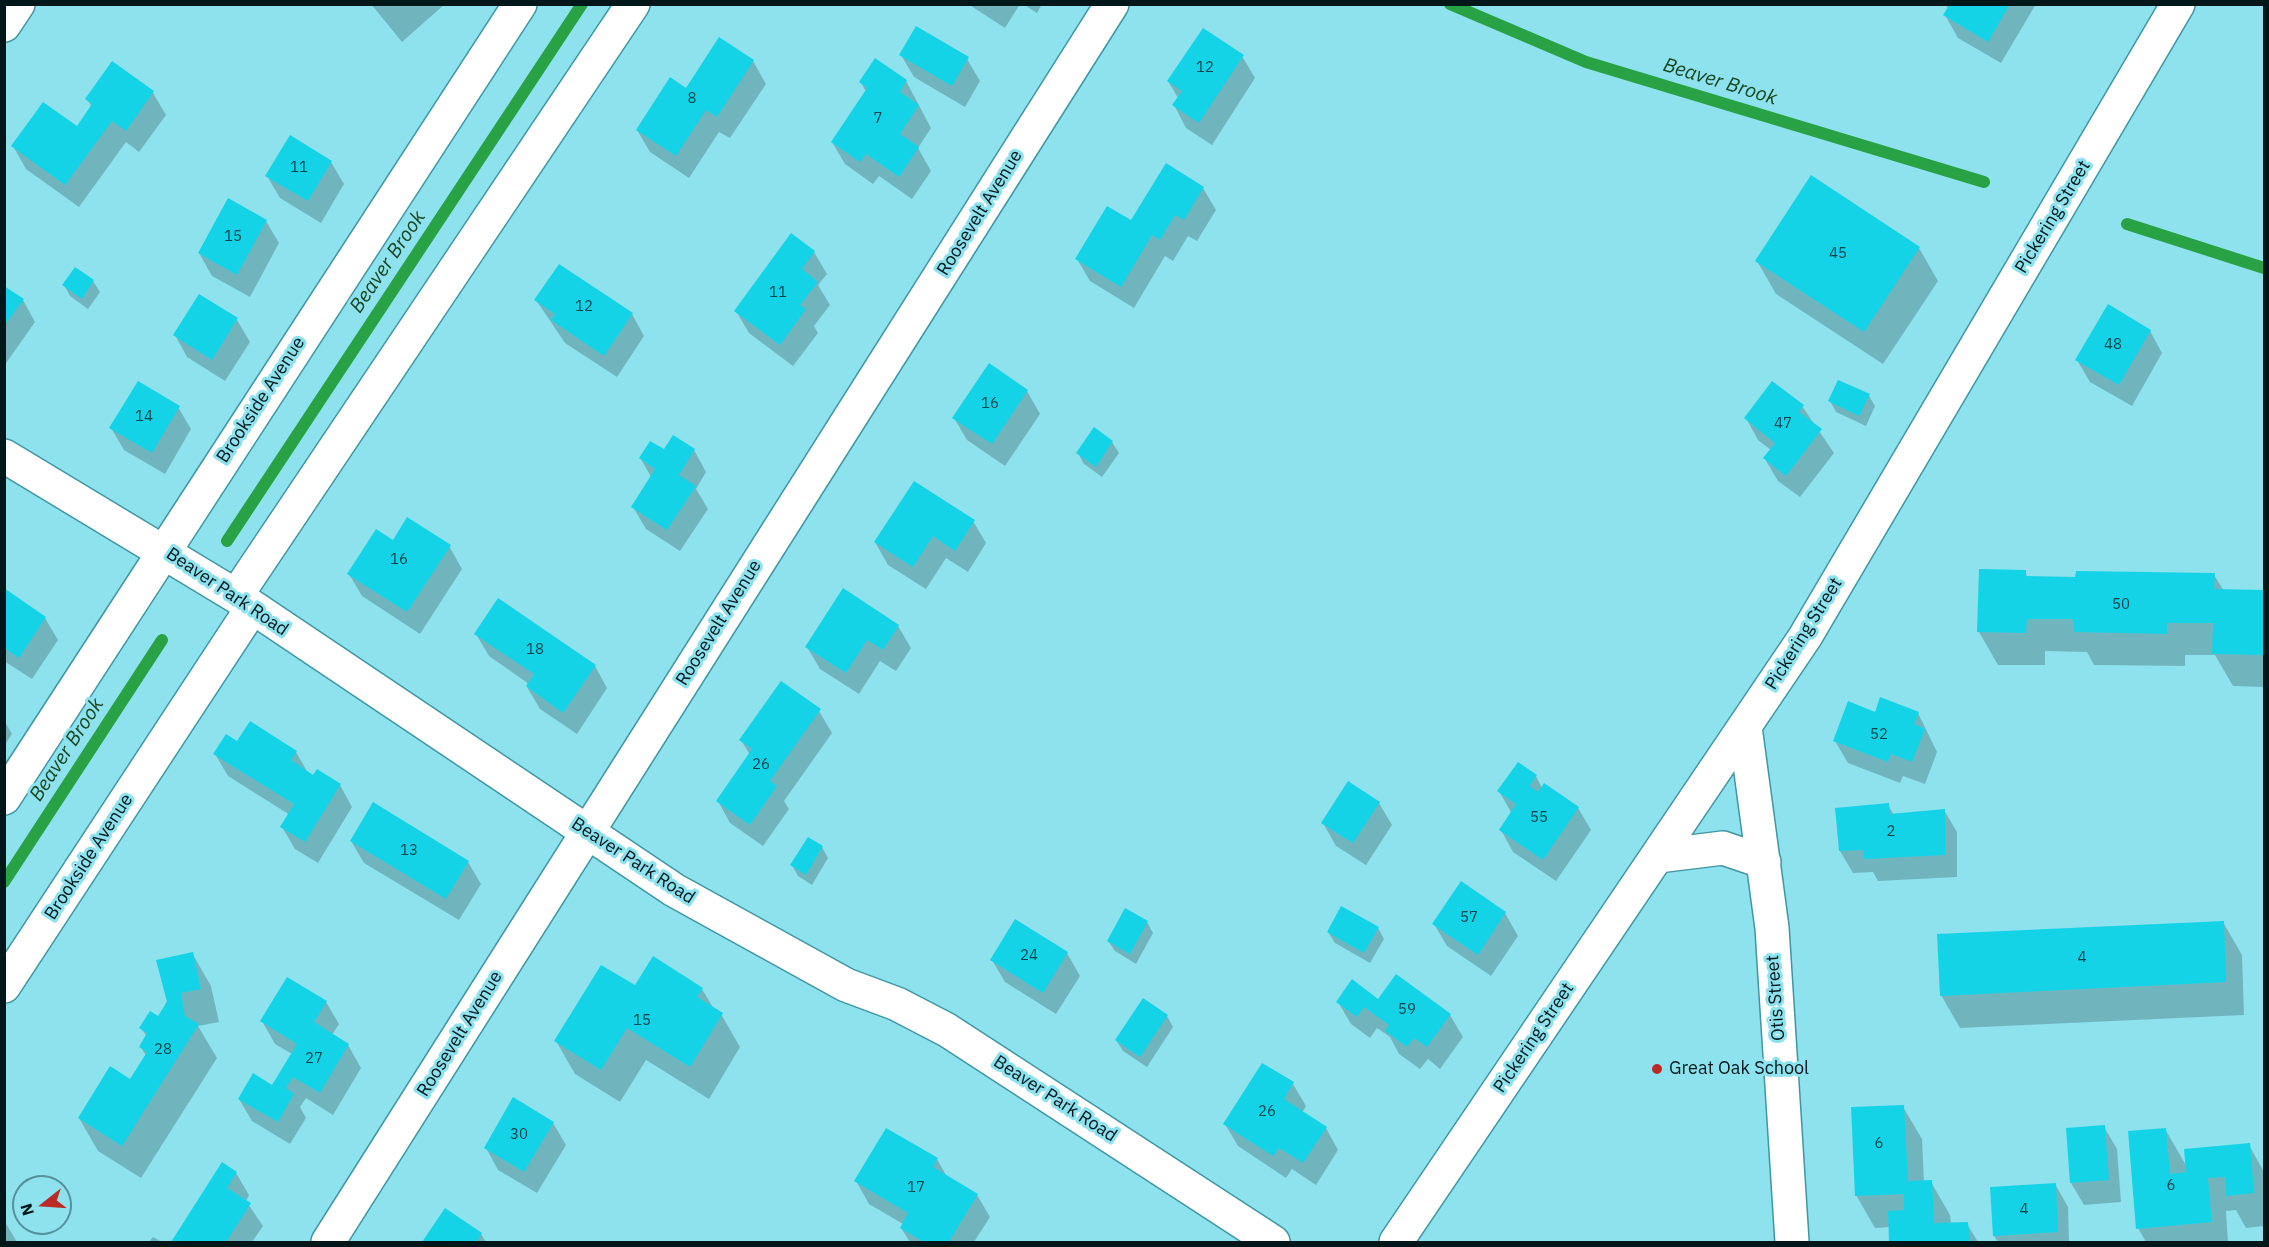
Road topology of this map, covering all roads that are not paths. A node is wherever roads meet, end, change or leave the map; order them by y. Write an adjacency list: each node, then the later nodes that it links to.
1 (18, 4): 6 (street)
2 (520, 4): 8 (street, Brookside Avenue)
3 (633, 4): 9 (street, Brookside Avenue)
4 (1112, 4): 12 (street, Roosevelt Avenue)
5 (2178, 4): 10 (street, Pickering Street)
6 (4, 25)
7 (4, 456): 8 (street, Beaver Park Road)
8 (164, 550): 9 (street, Beaver Park Road); 11 (street, Brookside Avenue)
9 (244, 602): 12 (street, Beaver Park Road); 15 (street, Brookside Avenue)
10 (1745, 726): 13 (street, Pickering Street); 14 (street, Otis Street)
11 (4, 798)
12 (587, 832): 16 (street, Roosevelt Avenue); 17 (street, Beaver Park Road)
13 (1658, 856): 14 (street); 18 (street, Pickering Street)
14 (1764, 862): 19 (street, Otis Street)
15 (4, 986)
16 (328, 1242)
17 (1273, 1242)
18 (1396, 1242)
19 (1792, 1242)

